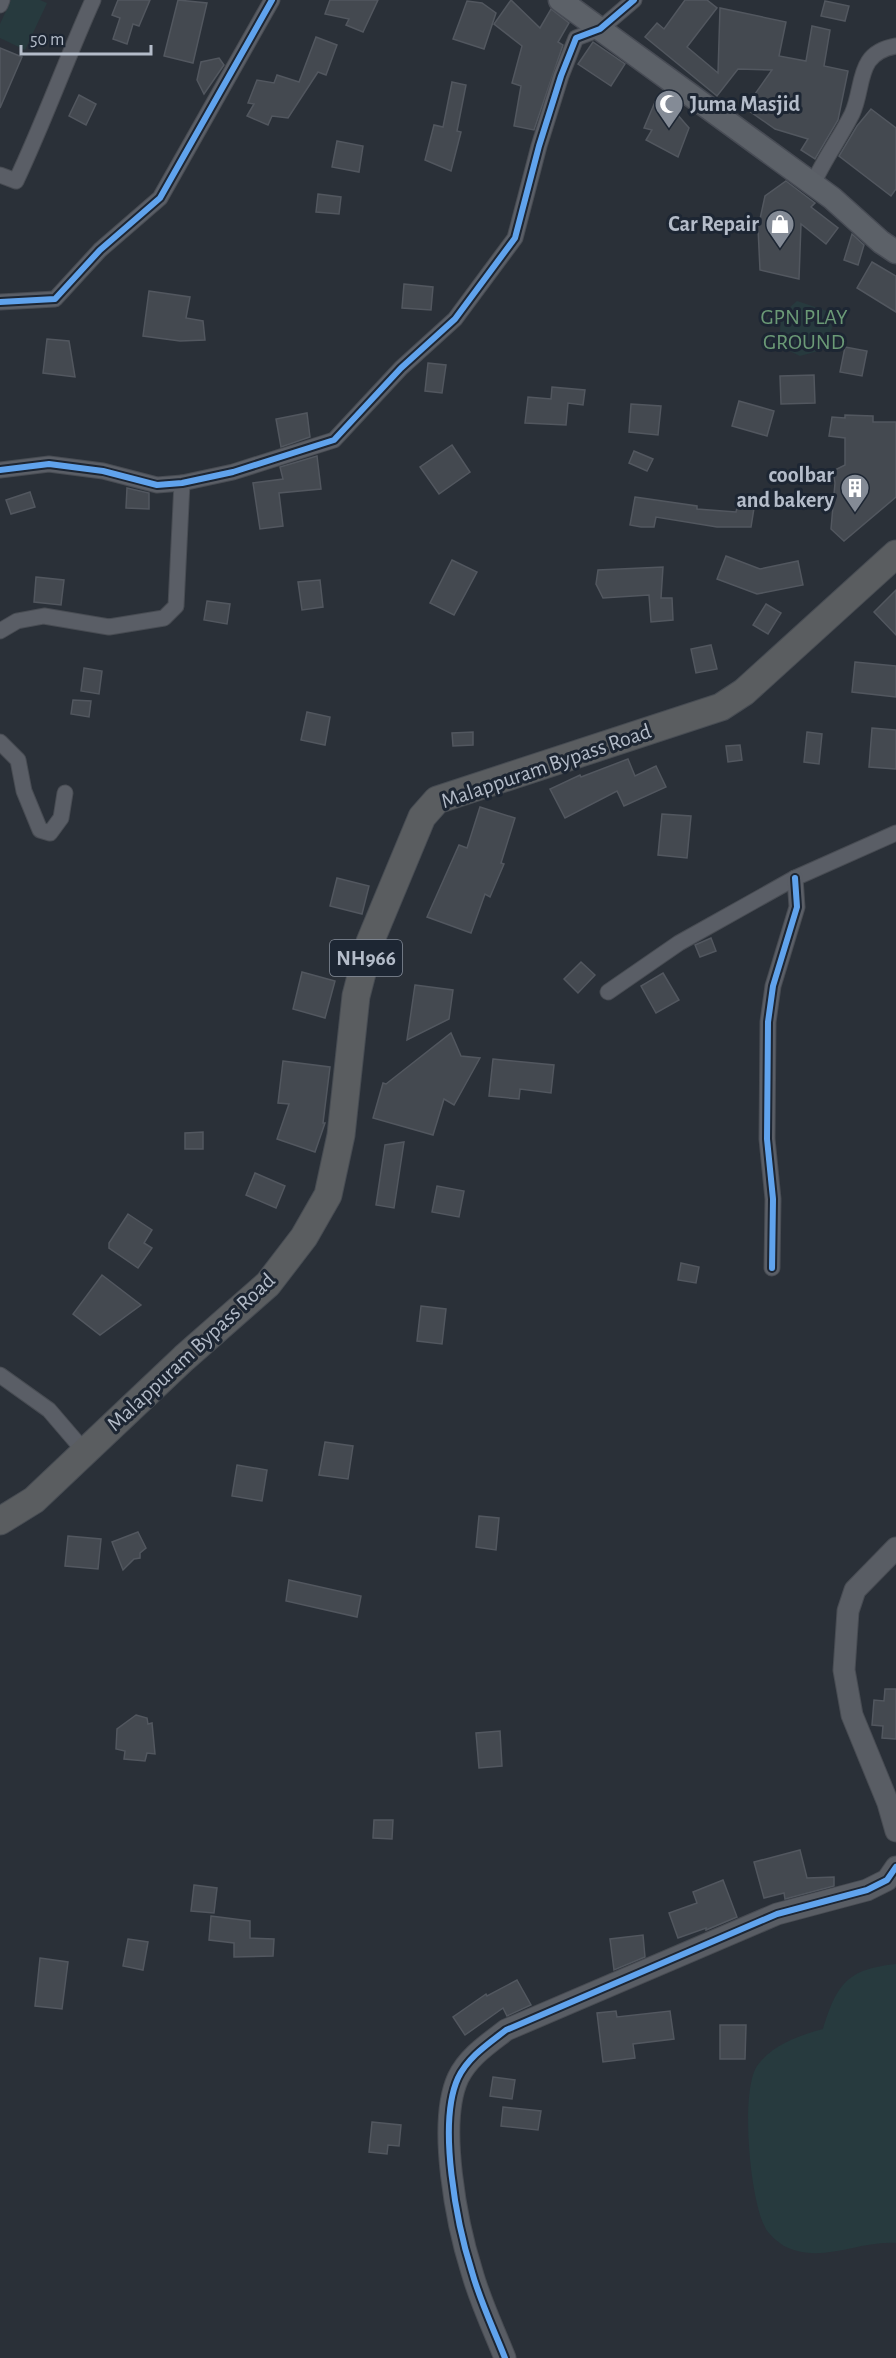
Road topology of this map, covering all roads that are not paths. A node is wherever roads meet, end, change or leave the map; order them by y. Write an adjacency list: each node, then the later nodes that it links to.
1 (2, 0): 6 (street)
2 (93, 0): 9 (street)
3 (272, 0): 12 (street)
4 (560, 0): 7 (main road)
5 (634, 0): 7 (street)
6 (0, 5)
7 (600, 29): 10 (main road); 14 (street)
8 (896, 46): 10 (street)
9 (0, 175)
10 (813, 184): 11 (main road)
11 (896, 252)
12 (0, 302)
13 (0, 470): 14 (street)
14 (182, 483): 16 (street)
15 (896, 554): 24 (highway, Malappuram Bypass Road / NH966)
16 (0, 631)
17 (0, 742): 18 (street)
18 (66, 793)
19 (896, 832): 20 (street)
20 (795, 878): 21 (street); 22 (street)
21 (608, 992)
22 (772, 1269)
23 (0, 1375): 24 (street)
24 (85, 1452): 25 (highway, Malappuram Bypass Road / NH966)
25 (0, 1521)
26 (896, 1548): 27 (street)
27 (896, 1831)
28 (896, 1867): 29 (street)
29 (505, 2358)

